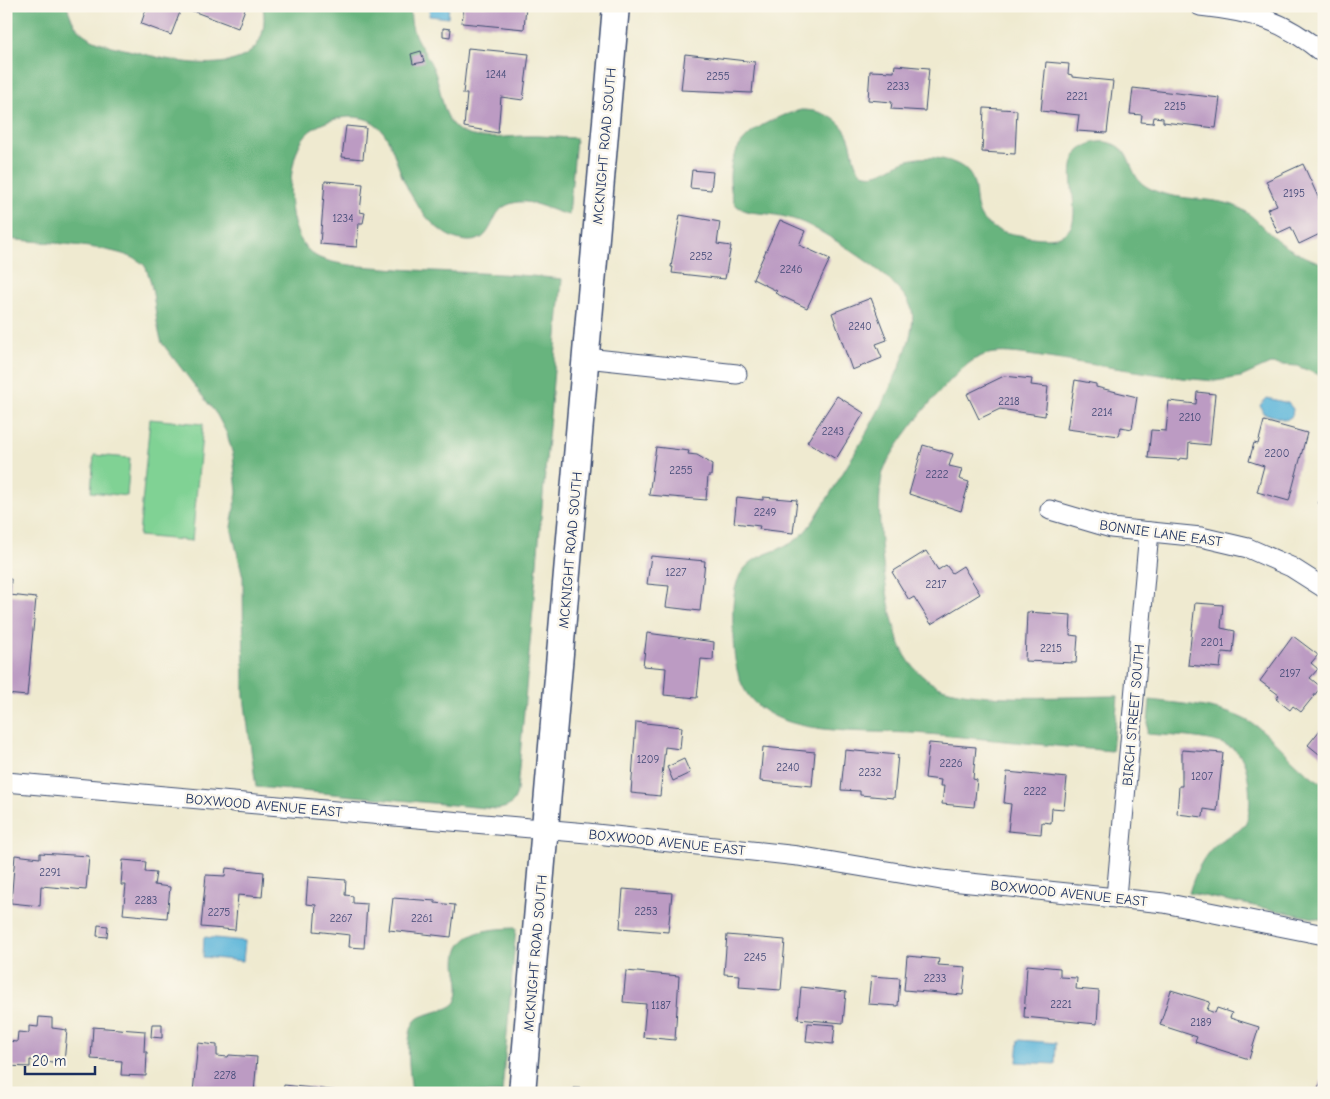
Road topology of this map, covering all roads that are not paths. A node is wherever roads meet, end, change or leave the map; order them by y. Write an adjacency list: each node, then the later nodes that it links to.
1 (616, 6): 4 (street, MCKNIGHT ROAD SOUTH)
2 (1200, 6): 3 (street)
3 (1324, 54)
4 (586, 358): 5 (street); 10 (street, MCKNIGHT ROAD SOUTH)
5 (737, 374)
6 (1050, 510): 7 (street, BONNIE LANE EAST)
7 (1149, 532): 8 (street, BONNIE LANE EAST); 11 (street, BIRCH STREET SOUTH)
8 (1324, 588)
9 (6, 782): 10 (street, BOXWOOD AVENUE EAST)
10 (546, 829): 11 (street, BOXWOOD AVENUE EAST); 13 (street, MCKNIGHT ROAD SOUTH)
11 (1116, 897): 12 (street, BOXWOOD AVENUE EAST)
12 (1324, 934)
13 (522, 1093)

